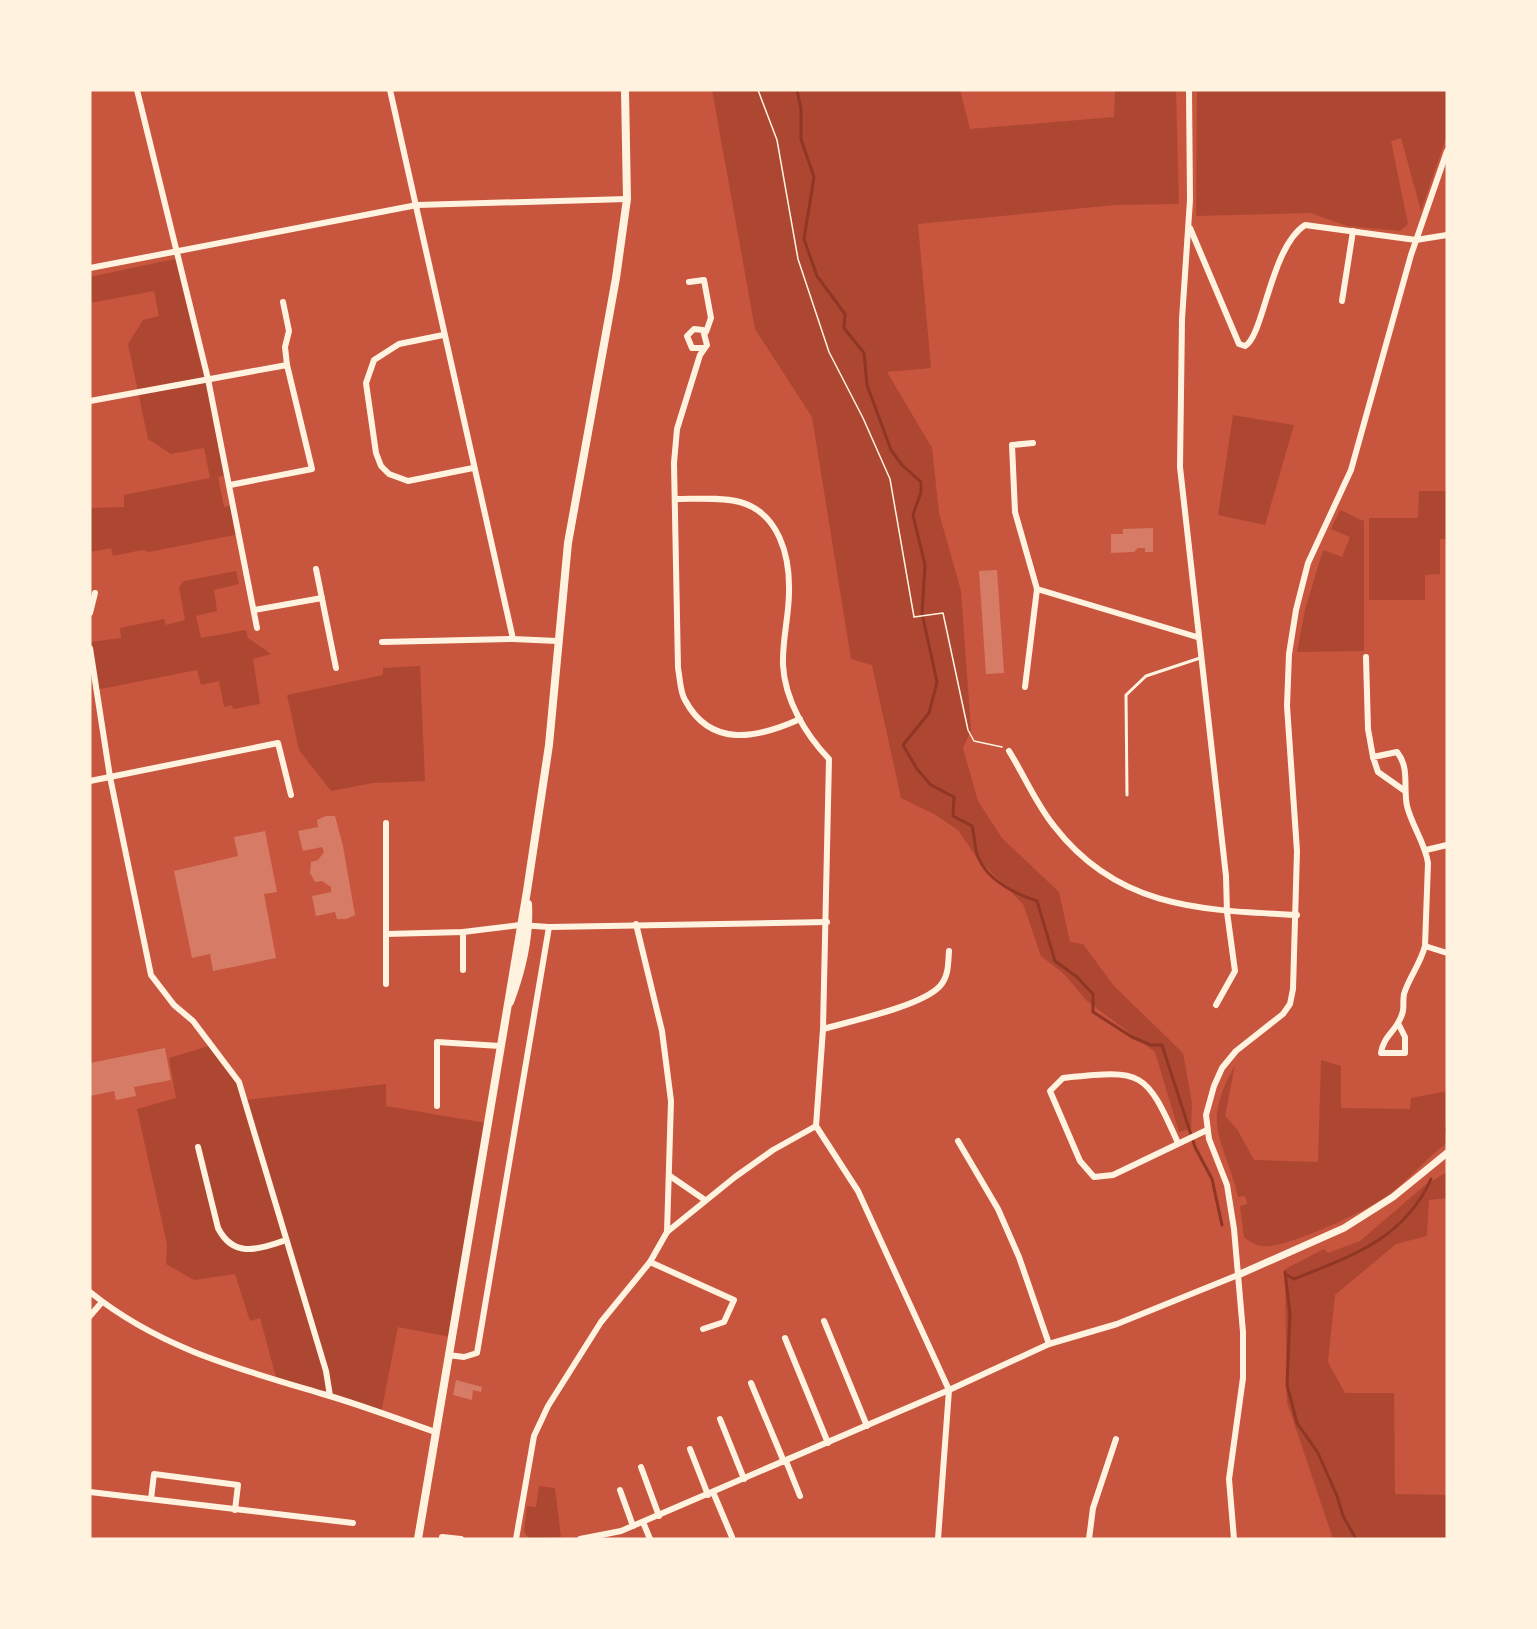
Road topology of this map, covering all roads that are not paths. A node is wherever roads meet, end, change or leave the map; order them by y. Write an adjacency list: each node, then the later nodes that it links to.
1 (137, 90): 12 (street)
2 (390, 90): 7 (street)
3 (625, 90): 6 (main road)
4 (1189, 90): 8 (street)
5 (1447, 151): 11 (street)
6 (627, 199): 7 (street); 36 (main road)
7 (417, 205): 12 (street); 18 (street)
8 (1189, 227): 9 (street); 34 (street)
9 (1353, 231): 11 (street); 16 (street)
10 (1447, 236): 11 (street)
11 (1416, 240): 55 (street)
12 (177, 249): 13 (street); 21 (street)
13 (90, 268)
14 (689, 282): 17 (street)
15 (283, 302): 20 (street)
16 (1342, 302)
17 (705, 332): 19 (street); 19 (street)
18 (443, 335): 24 (street); 24 (street)
19 (704, 348): 26 (street)
20 (287, 364): 21 (street); 25 (street)
21 (208, 380): 22 (street); 25 (street)
22 (90, 402)
23 (1034, 443): 28 (street)
24 (473, 468): 35 (street)
25 (230, 485): 31 (street)
26 (676, 499): 43 (street); 43 (street)
27 (316, 569): 30 (street)
28 (1037, 588): 34 (street); 42 (street)
29 (95, 593): 32 (street)
30 (322, 598): 31 (street); 41 (street)
31 (254, 610): 33 (street)
32 (90, 613)
33 (257, 628)
34 (1197, 637): 40 (street)
35 (513, 639): 36 (street); 37 (street)
36 (557, 641): 58 (main road)
37 (382, 642)
38 (90, 648): 46 (street)
39 (1366, 657): 45 (street)
40 (1200, 658): 50 (lane); 54 (street)
41 (336, 668)
42 (1024, 687)
43 (800, 719): 56 (street)
44 (1009, 751): 54 (street)
45 (1373, 757): 48 (street); 48 (street)
46 (110, 777): 47 (street); 49 (street); 81 (street)
47 (90, 781)
48 (1405, 791): 53 (street)
49 (291, 795)
50 (1127, 795)
51 (386, 823): 61 (street)
52 (1447, 845): 53 (street)
53 (1426, 850): 62 (street)
54 (1227, 912): 55 (street); 67 (street)
55 (1297, 915): 73 (street)
56 (827, 922): 57 (street); 69 (street)
57 (636, 924): 59 (street); 78 (street)
58 (525, 926): 59 (street); 60 (street); 70 (main road)
59 (549, 927): 91 (street)
60 (463, 933): 61 (street); 65 (street)
61 (386, 934): 66 (street)
62 (1425, 946): 64 (street); 68 (street)
63 (949, 951): 69 (street)
64 (1447, 953)
65 (463, 970)
66 (386, 984)
67 (1216, 1005)
68 (1398, 1023): 68 (street)
69 (823, 1029): 72 (street)
70 (500, 1046): 71 (street); 91 (main road)
71 (437, 1106)
72 (816, 1126): 79 (street); 93 (street)
73 (1206, 1130): 75 (street); 83 (street)
74 (958, 1141): 90 (street)
75 (1178, 1143): 75 (street)
76 (198, 1147): 81 (street)
77 (1447, 1153): 83 (street)
78 (670, 1176): 79 (street); 80 (street)
79 (705, 1200): 80 (street)
80 (668, 1232): 82 (street)
81 (286, 1240): 94 (street)
82 (650, 1262): 88 (street); 118 (street)
83 (1238, 1275): 90 (street); 123 (street)
84 (90, 1292): 85 (street)
85 (102, 1302): 86 (street); 94 (street)
86 (90, 1316)
87 (824, 1321): 96 (street)
88 (704, 1329)
89 (785, 1338): 99 (street)
90 (1048, 1344): 93 (street)
91 (448, 1354): 97 (main road)
92 (751, 1383): 101 (street)
93 (949, 1390): 96 (street); 121 (street)
94 (330, 1396): 97 (street)
95 (720, 1419): 103 (street)
96 (867, 1426): 99 (street)
97 (435, 1432): 116 (main road)
98 (1116, 1439): 122 (street)
99 (828, 1443): 101 (street)
100 (690, 1449): 106 (street)
101 (785, 1462): 103 (street); 107 (street)
102 (641, 1467): 110 (street)
103 (744, 1479): 106 (street)
104 (620, 1490): 113 (street)
105 (90, 1492): 108 (street)
106 (711, 1494): 110 (street); 115 (street)
107 (800, 1496)
108 (151, 1499): 109 (street); 109 (street)
109 (235, 1510): 112 (street)
110 (659, 1516): 111 (street)
111 (643, 1522): 113 (street); 120 (street)
112 (353, 1523)
113 (633, 1526): 119 (street)
114 (442, 1537): 117 (street)
115 (732, 1537)
116 (418, 1539)
117 (461, 1539)
118 (516, 1539)
119 (580, 1539)
120 (650, 1539)
121 (938, 1539)
122 (1089, 1539)
123 (1234, 1539)

